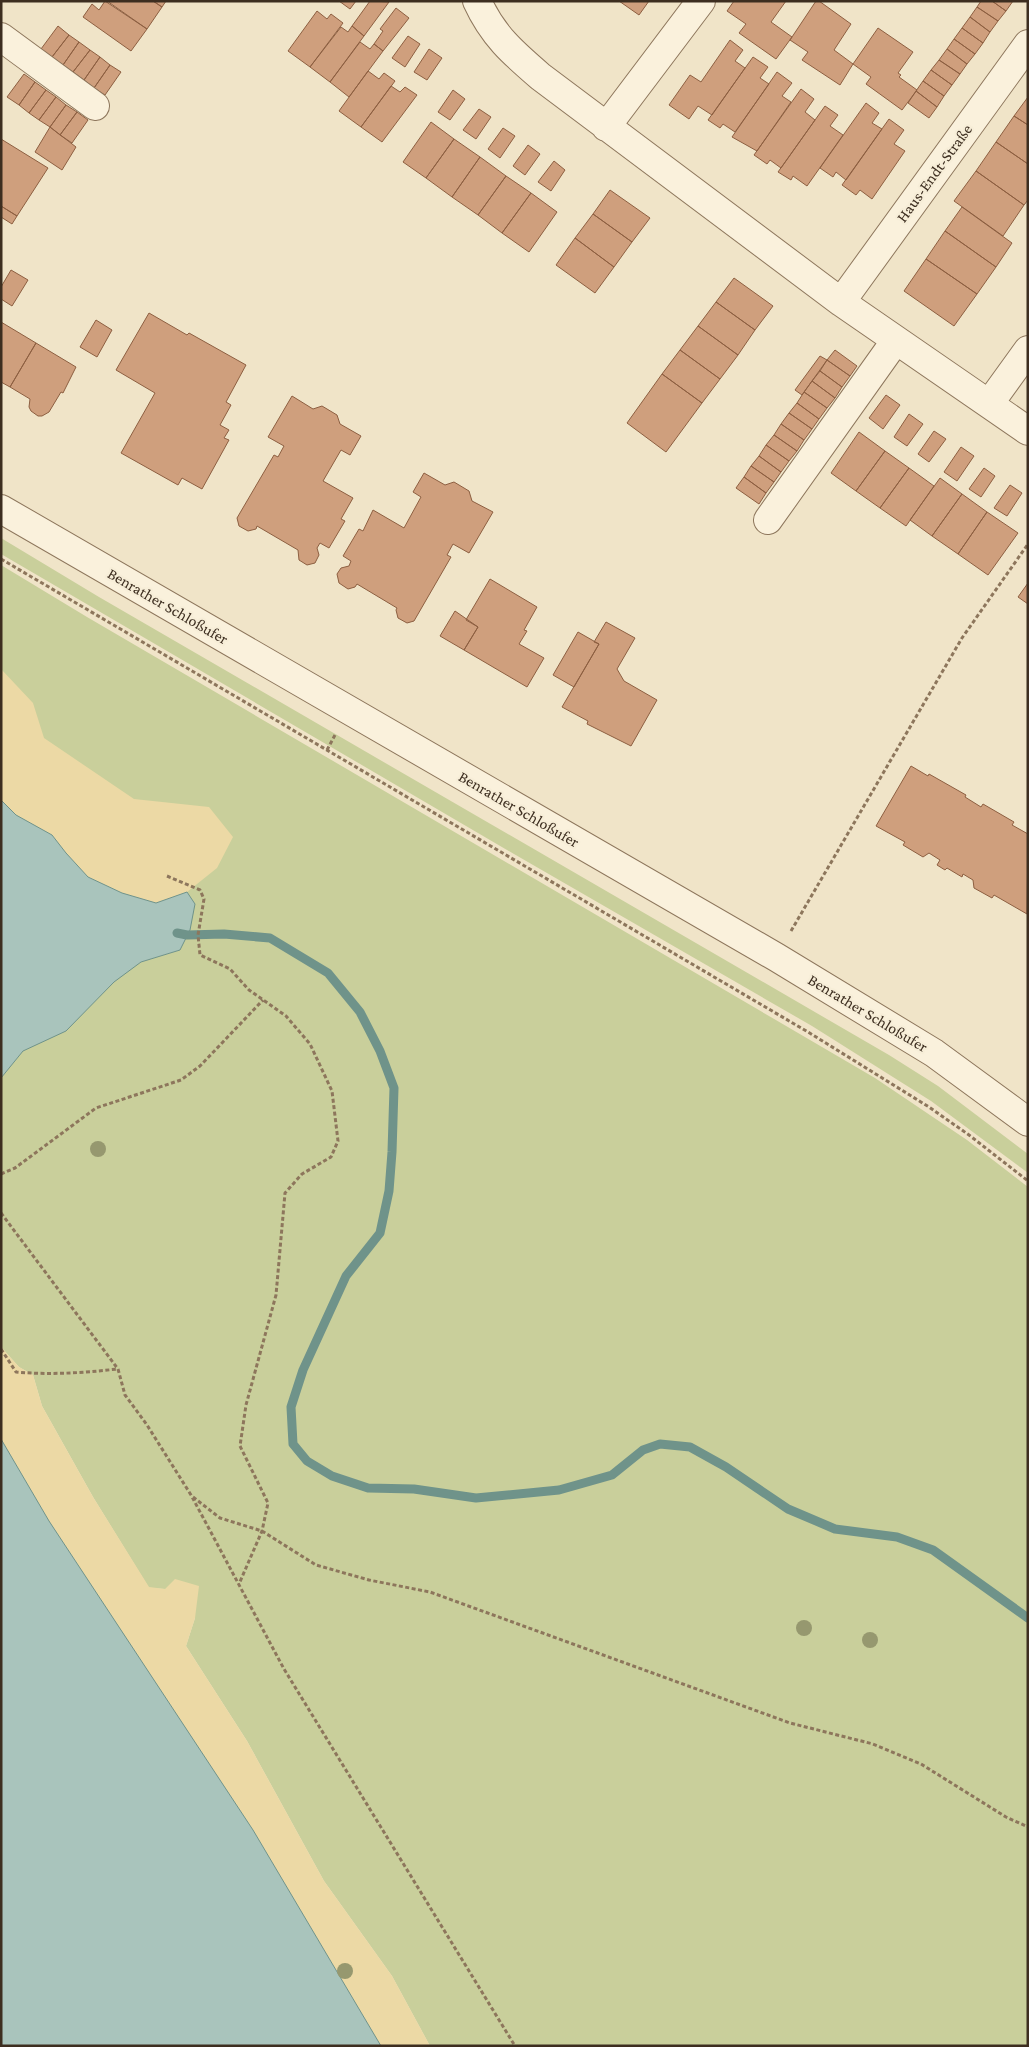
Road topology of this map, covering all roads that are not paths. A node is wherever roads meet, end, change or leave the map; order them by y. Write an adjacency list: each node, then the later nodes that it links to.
1 (477, 1): 6 (street)
2 (701, 1): 6 (street)
3 (1, 37): 5 (street)
4 (1028, 44): 7 (street, Haus-Endt-Straße)
5 (95, 106)
6 (606, 127): 7 (street)
7 (841, 302): 8 (street)
8 (896, 340): 10 (street); 13 (street)
9 (1028, 350): 10 (street)
10 (989, 404): 11 (street)
11 (1028, 431)
12 (1, 509): 14 (street, Benrather Schloßufer)
13 (768, 520)
14 (1028, 1122)

